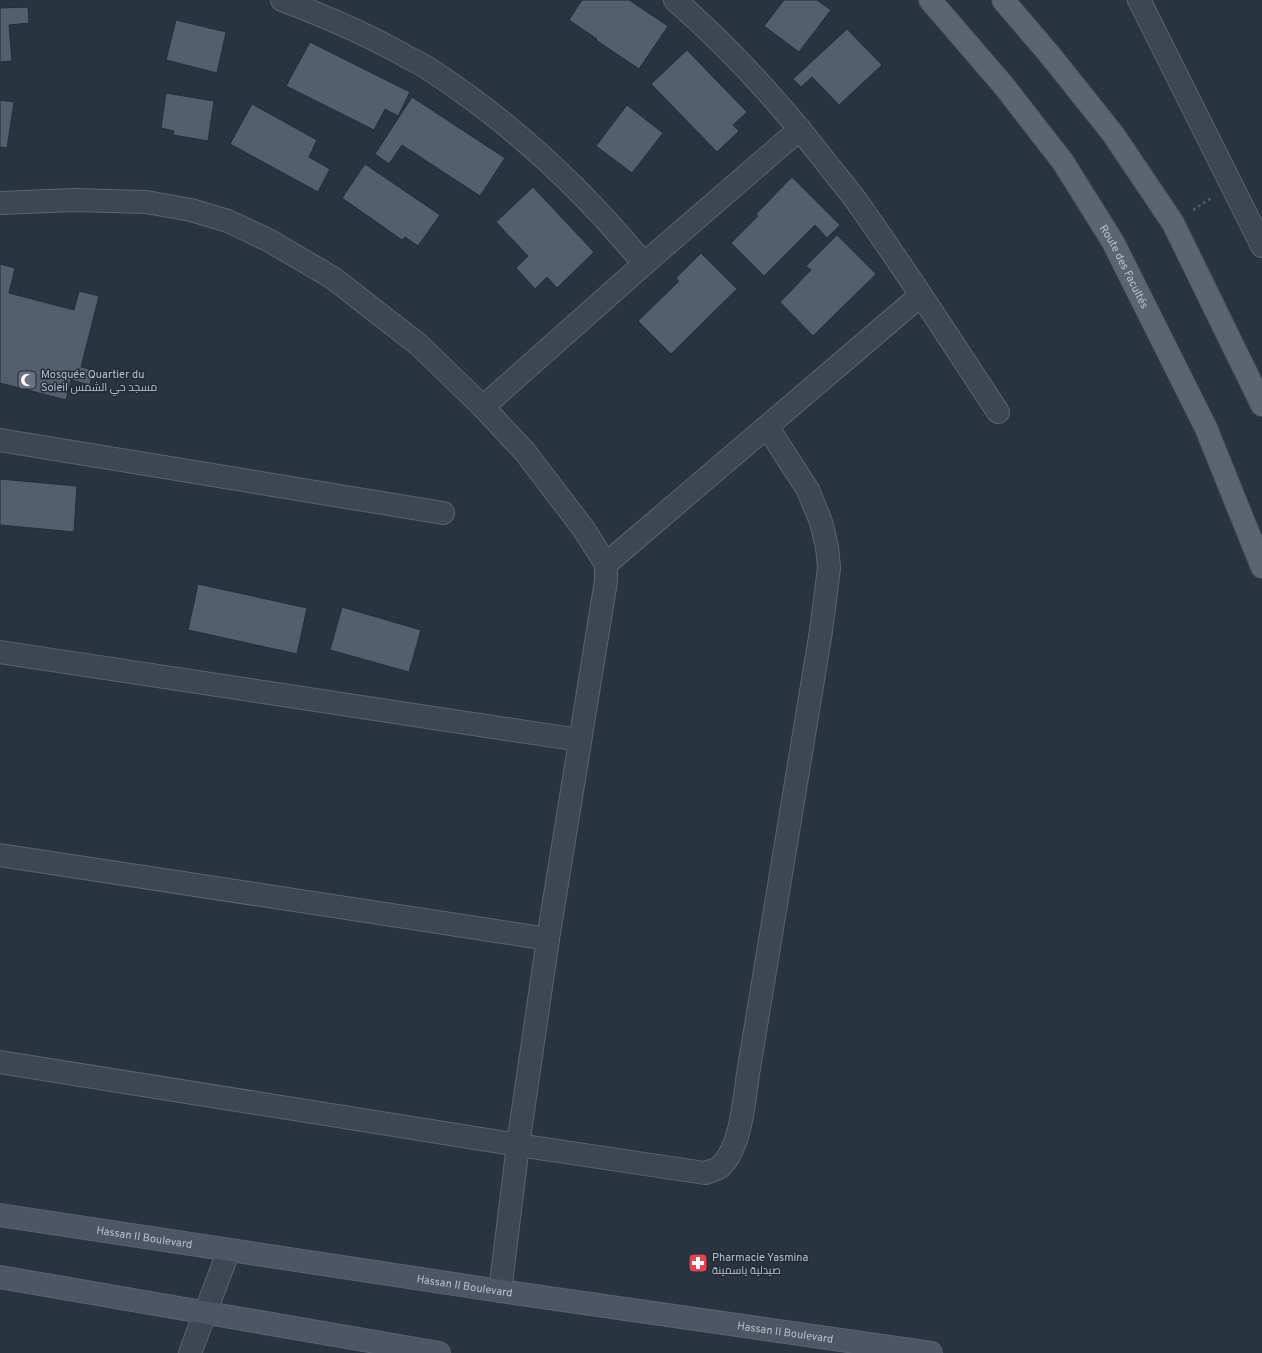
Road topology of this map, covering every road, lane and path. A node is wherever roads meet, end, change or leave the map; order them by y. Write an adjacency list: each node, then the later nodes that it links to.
1 (282, 0): 11 (street)
2 (675, 0): 6 (street)
3 (930, 0): 20 (main road, Route des Facultés)
4 (1003, 0): 9 (main road)
5 (1139, 0): 7 (street)
6 (800, 129): 11 (street); 12 (street)
7 (1231, 184): 9 (path); 10 (street)
8 (0, 203): 14 (street)
9 (1173, 223): 13 (main road)
10 (1262, 246)
11 (644, 264): 14 (street)
12 (921, 295): 15 (street); 16 (street)
13 (1262, 405)
14 (483, 407): 19 (street)
15 (998, 412)
16 (768, 428): 19 (street); 26 (street)
17 (0, 440): 18 (street)
18 (443, 513)
19 (606, 564): 22 (street)
20 (1262, 567)
21 (0, 652): 22 (street)
22 (579, 740): 24 (street)
23 (0, 855): 24 (street)
24 (548, 939): 26 (street)
25 (0, 1062): 26 (street)
26 (518, 1145): 30 (street)
27 (0, 1215): 28 (main road, Hassan II Boulevard)
28 (229, 1250): 30 (main road, Hassan II Boulevard); 31 (street)
29 (0, 1277): 31 (main road)
30 (500, 1291): 34 (main road, Hassan II Boulevard)
31 (205, 1312): 32 (street); 33 (main road)
32 (190, 1353)
33 (439, 1353)
34 (931, 1353)

